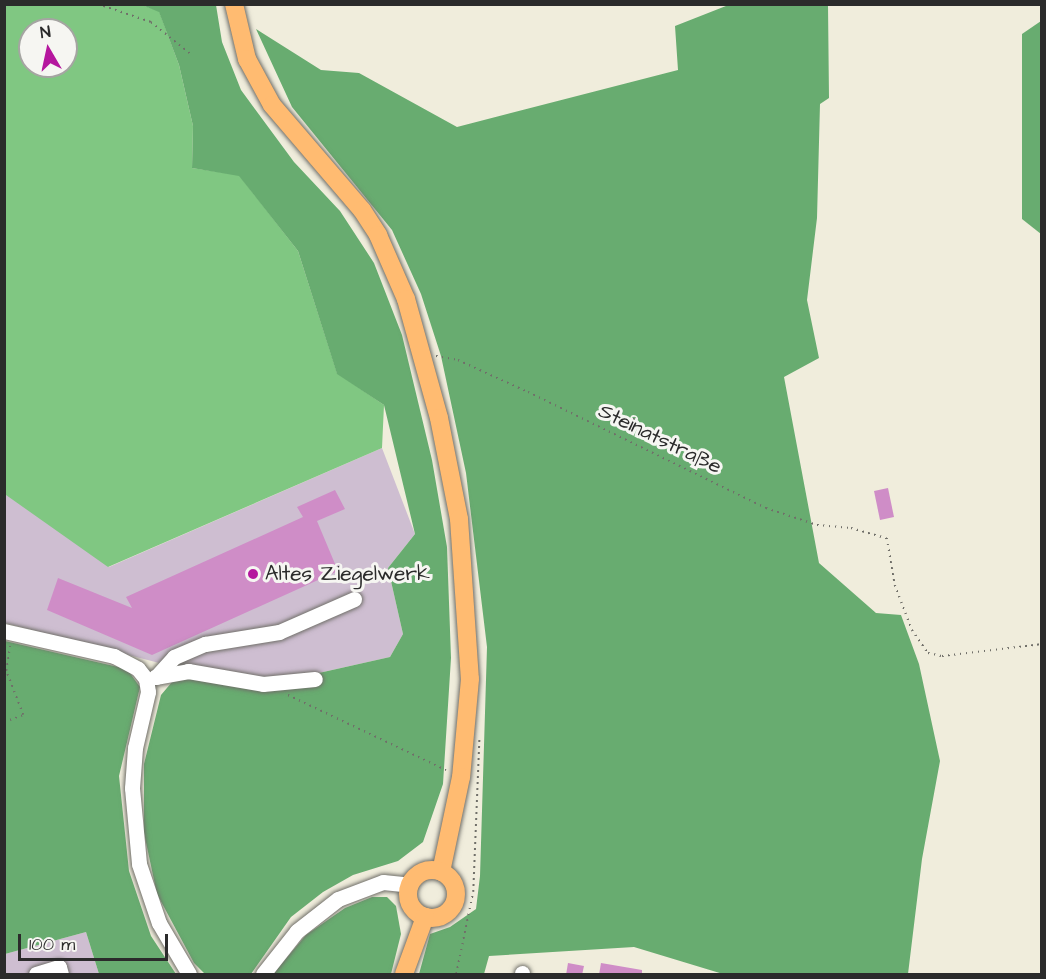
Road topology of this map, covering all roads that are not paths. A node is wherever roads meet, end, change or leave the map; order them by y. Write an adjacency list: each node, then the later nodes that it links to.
1 (234, 4): 6 (main road)
2 (354, 599): 4 (street)
3 (7, 630): 4 (street)
4 (151, 678): 5 (street); 11 (street)
5 (315, 679)
6 (441, 872): 7 (main road); 8 (main road)
7 (410, 885): 8 (main road); 12 (street)
8 (425, 917): 13 (main road)
9 (36, 975): 10 (street)
10 (61, 975)
11 (189, 975)
12 (263, 975)
13 (404, 975)

